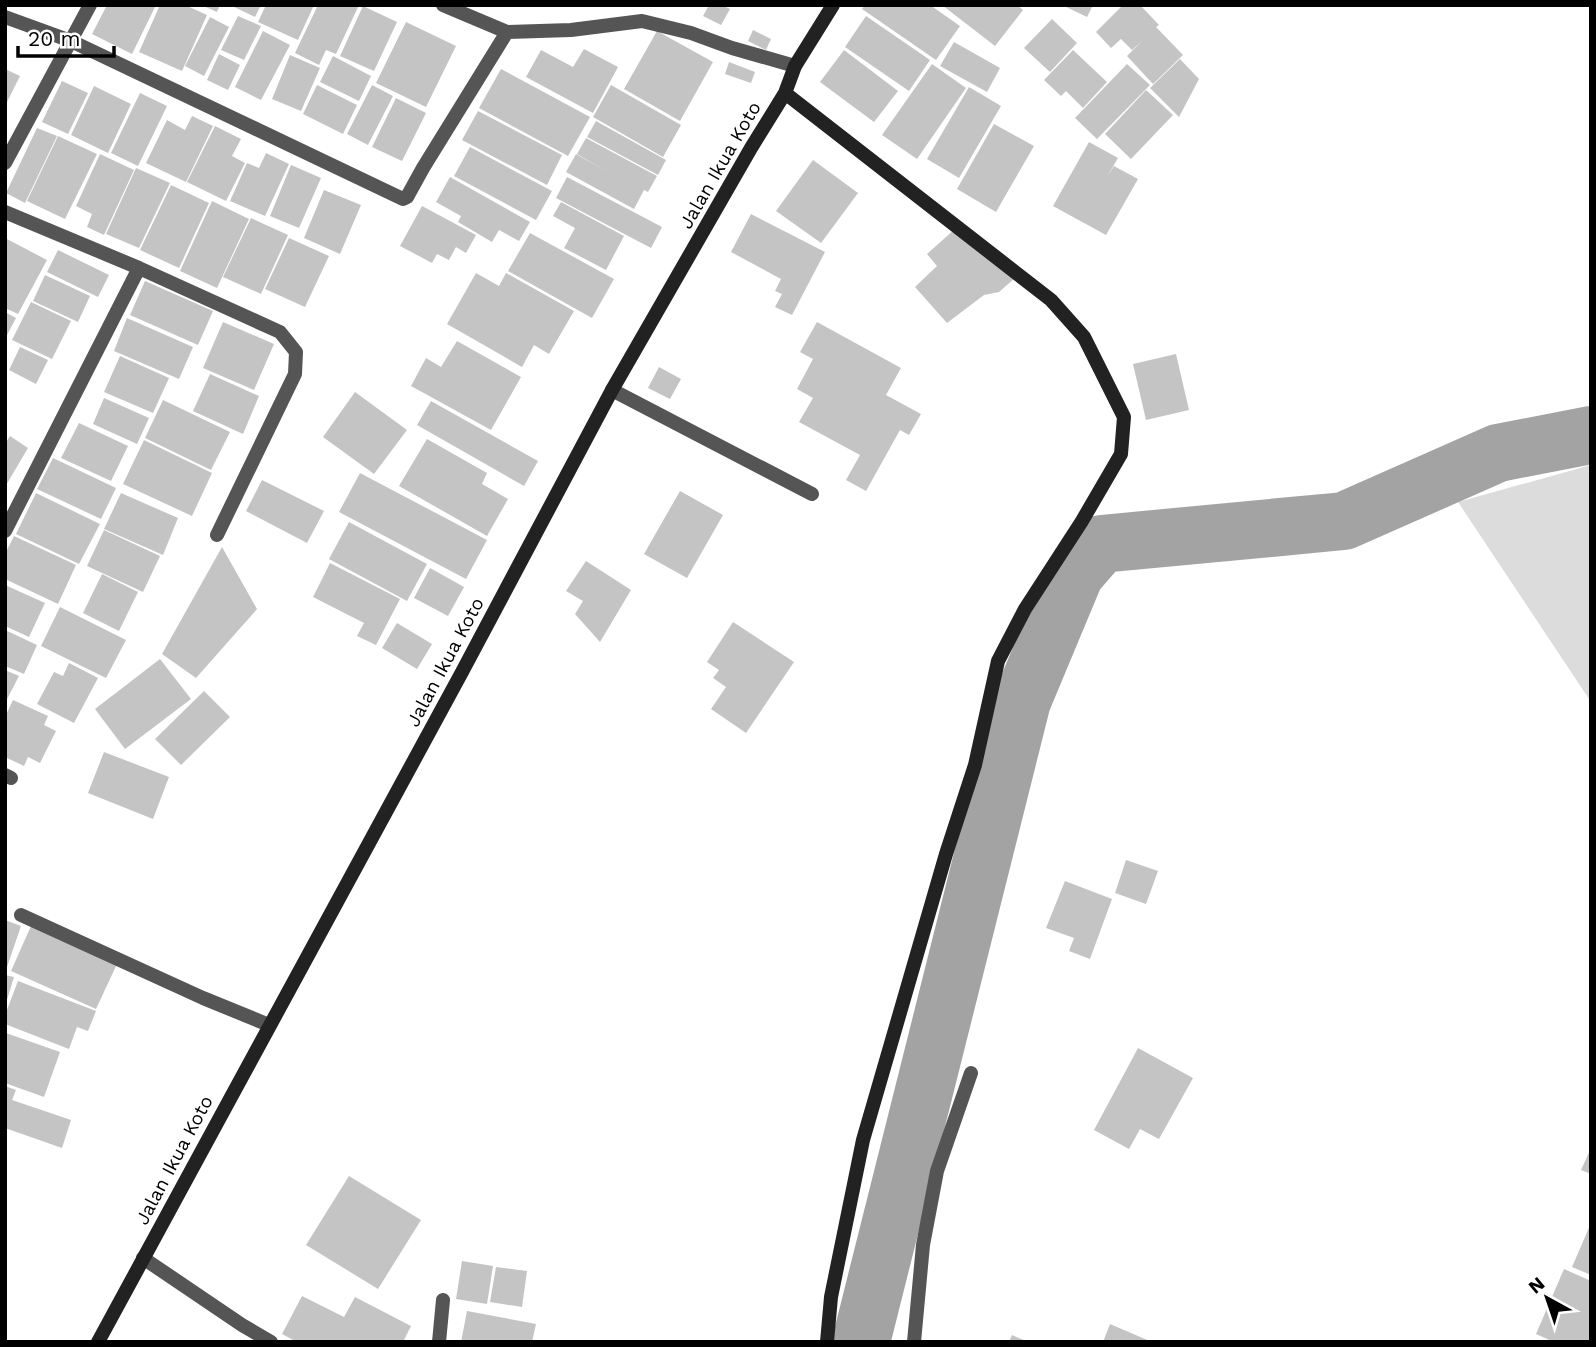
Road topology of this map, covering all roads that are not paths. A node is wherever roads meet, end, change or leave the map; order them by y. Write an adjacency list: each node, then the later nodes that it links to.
1 (90, 5): 6 (street)
2 (443, 5): 5 (street)
3 (833, 5): 7 (street, Jalan Ikua Koto)
4 (5, 17): 6 (street)
5 (507, 32): 6 (street); 7 (street)
6 (71, 41): 9 (street)
7 (794, 66): 8 (street, Jalan Ikua Koto)
8 (785, 93): 12 (street, Jalan Ikua Koto); 24 (street)
9 (5, 163)
10 (5, 212): 11 (street)
11 (139, 268): 14 (street); 15 (street)
12 (612, 390): 13 (street); 17 (street, Jalan Ikua Koto)
13 (812, 494)
14 (6, 529)
15 (217, 535)
16 (21, 915): 17 (street)
17 (269, 1025): 19 (street, Jalan Ikua Koto)
18 (971, 1073): 25 (street)
19 (143, 1258): 21 (street, Jalan Ikua Koto); 22 (street)
20 (443, 1300): 23 (street)
21 (98, 1342)
22 (271, 1342)
23 (439, 1342)
24 (827, 1342)
25 (914, 1342)

